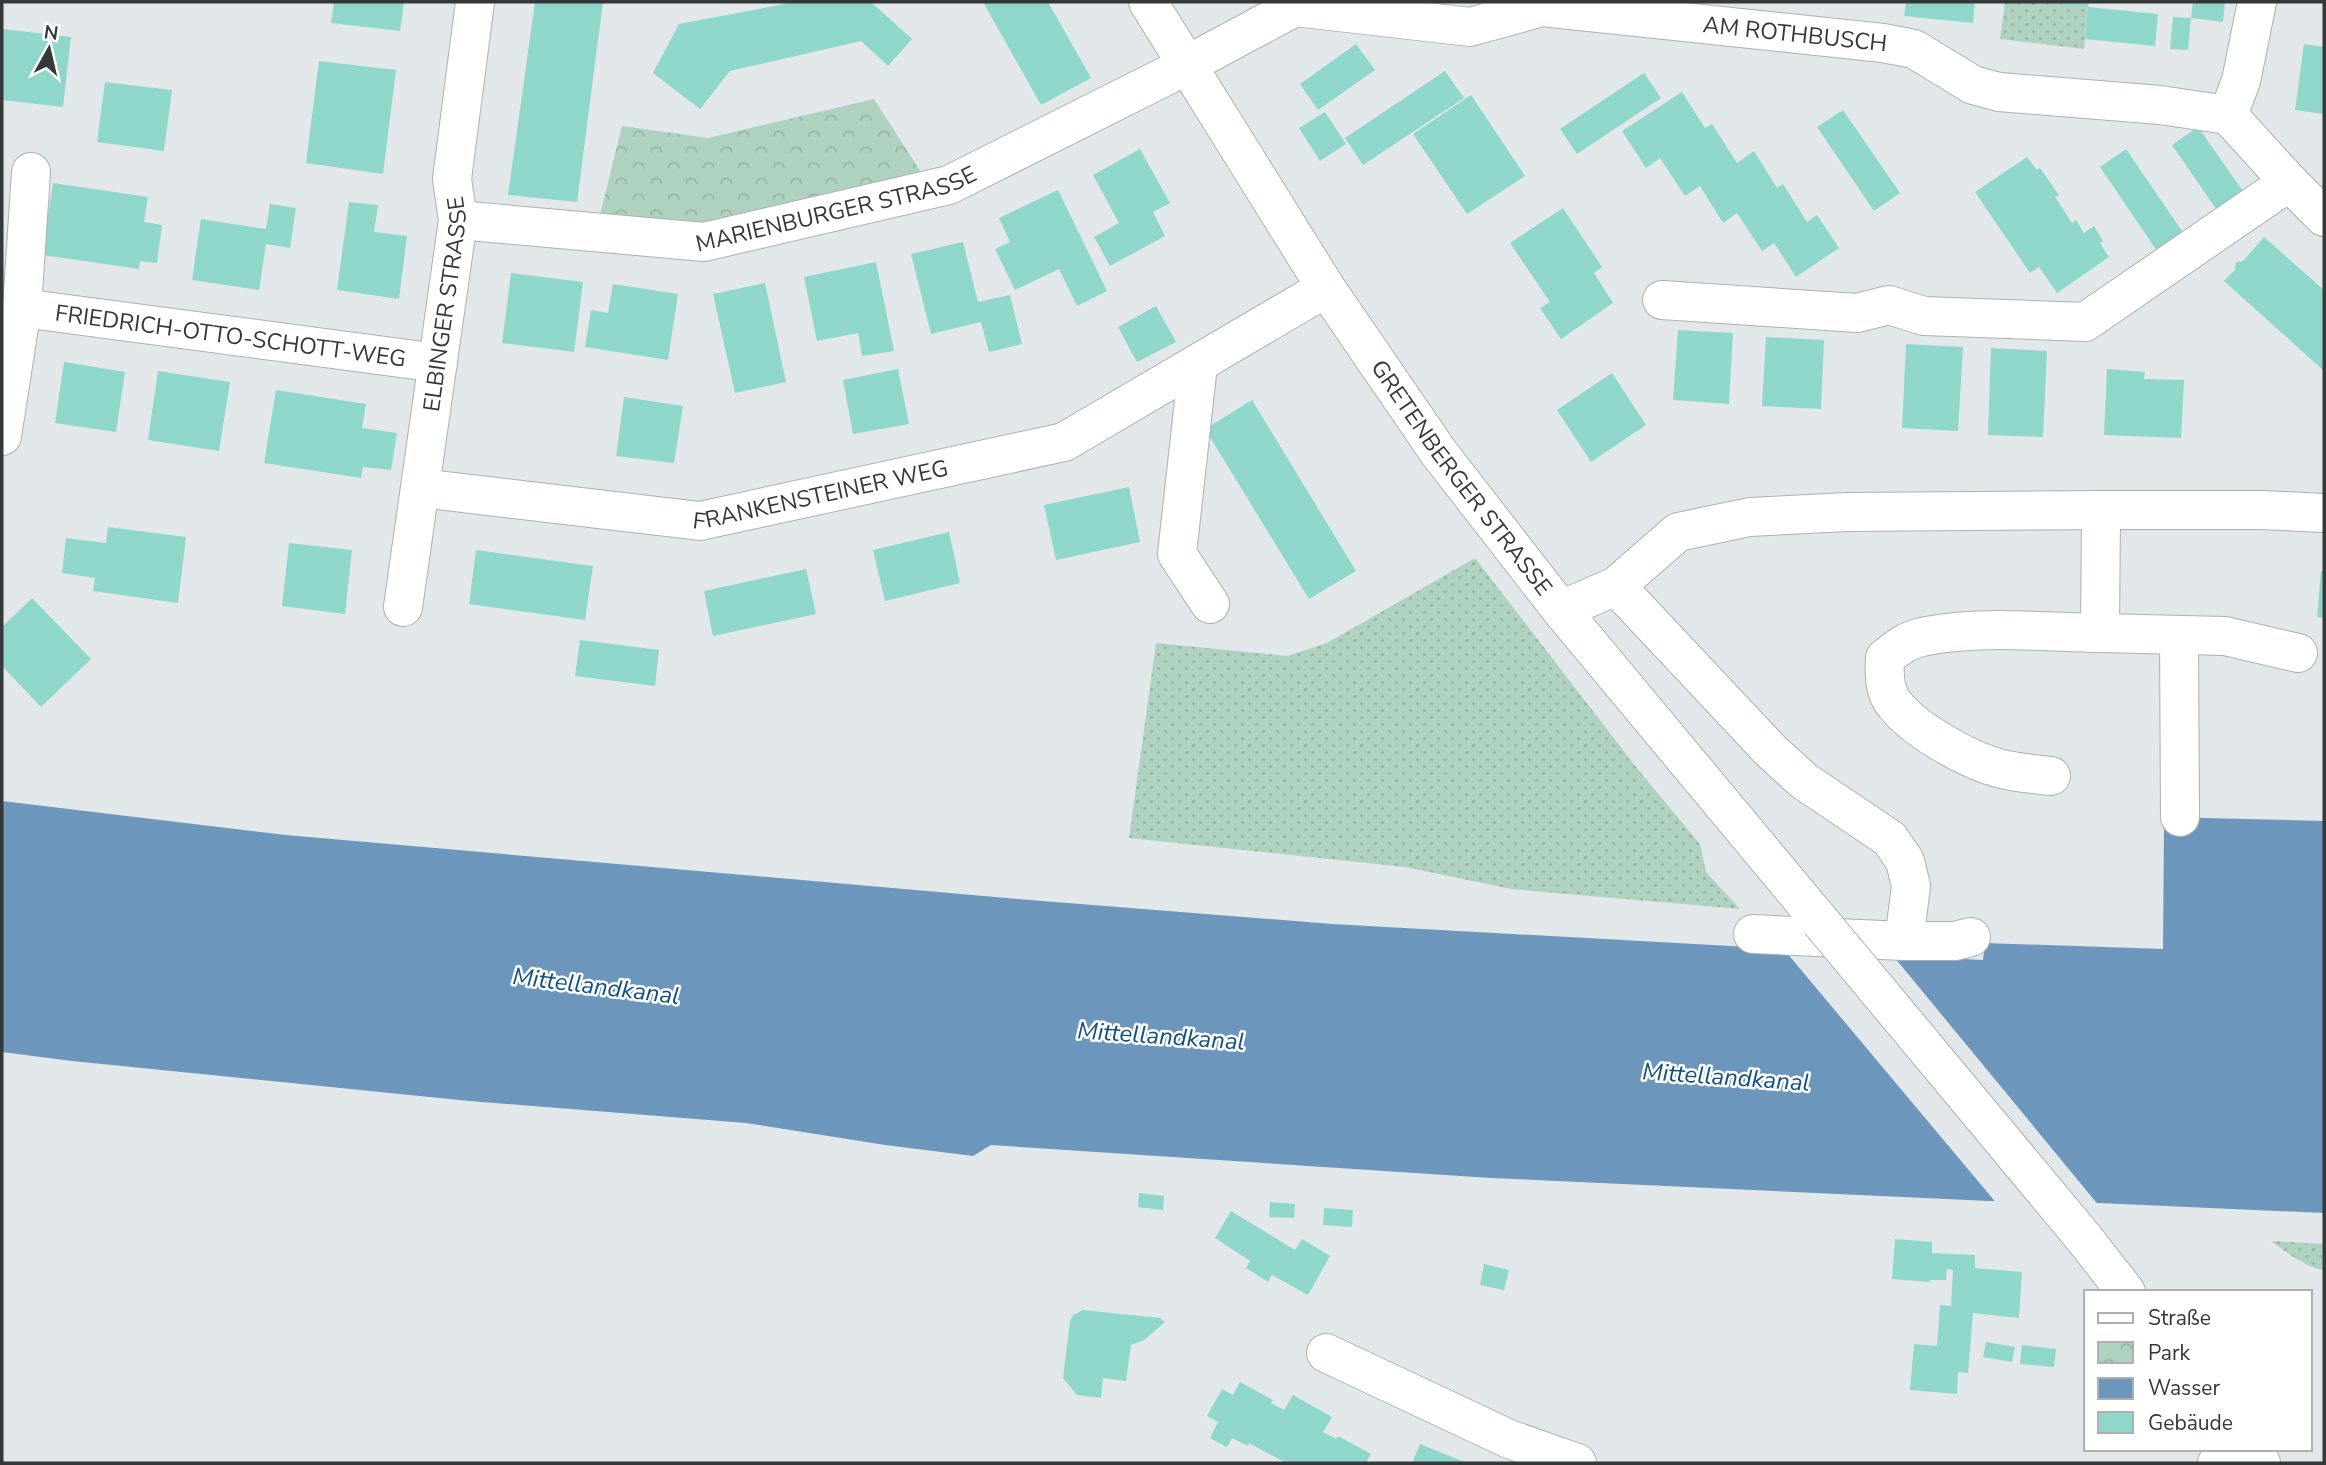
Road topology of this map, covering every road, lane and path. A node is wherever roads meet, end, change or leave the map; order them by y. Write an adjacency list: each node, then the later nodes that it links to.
1 (475, 2): 10 (street, ELBINGER STRASSE)
2 (1148, 2): 5 (street, GRETENBERGER STRASSE)
3 (2257, 2): 6 (street)
4 (1542, 4): 5 (street, AM ROTHBUSCH); 6 (street, AM ROTHBUSCH)
5 (1187, 65): 10 (street, MARIENBURGER STRASSE); 11 (street, GRETENBERGER STRASSE)
6 (2228, 115): 8 (street)
7 (31, 172): 13 (street, FRIEDRICH-OTTO-SCHOTT-WEG)
8 (2289, 182): 9 (street); 12 (street)
9 (2324, 217)
10 (458, 220): 14 (street, ELBINGER STRASSE)
11 (1326, 288): 15 (street, FRANKENSTEINER WEG); 23 (street, GRETENBERGER STRASSE)
12 (1662, 300)
13 (22, 308): 14 (street, FRIEDRICH-OTTO-SCHOTT-WEG); 16 (street, FRIEDRICH-OTTO-SCHOTT-WEG)
14 (438, 363): 17 (street, ELBINGER STRASSE)
15 (1198, 365): 17 (street, FRANKENSTEINER WEG); 21 (street)
16 (2, 436)
17 (421, 488): 22 (street, ELBINGER STRASSE)
18 (2101, 510): 19 (street); 20 (street); 24 (street)
19 (2324, 513)
20 (1616, 586): 23 (street); 31 (street)
21 (1210, 604)
22 (403, 607)
23 (1561, 610): 32 (street, GRETENBERGER STRASSE, bridge)
24 (2100, 633): 25 (street); 27 (street)
25 (2179, 635): 26 (street); 28 (street)
26 (2298, 653)
27 (2051, 776)
28 (2180, 817)
29 (1753, 934): 31 (street)
30 (1971, 937): 31 (street)
31 (1904, 941)
32 (2124, 1290)
33 (1326, 1353): 35 (street)
34 (2234, 1451): 36 (street)
35 (1577, 1463)
36 (2217, 1463)

